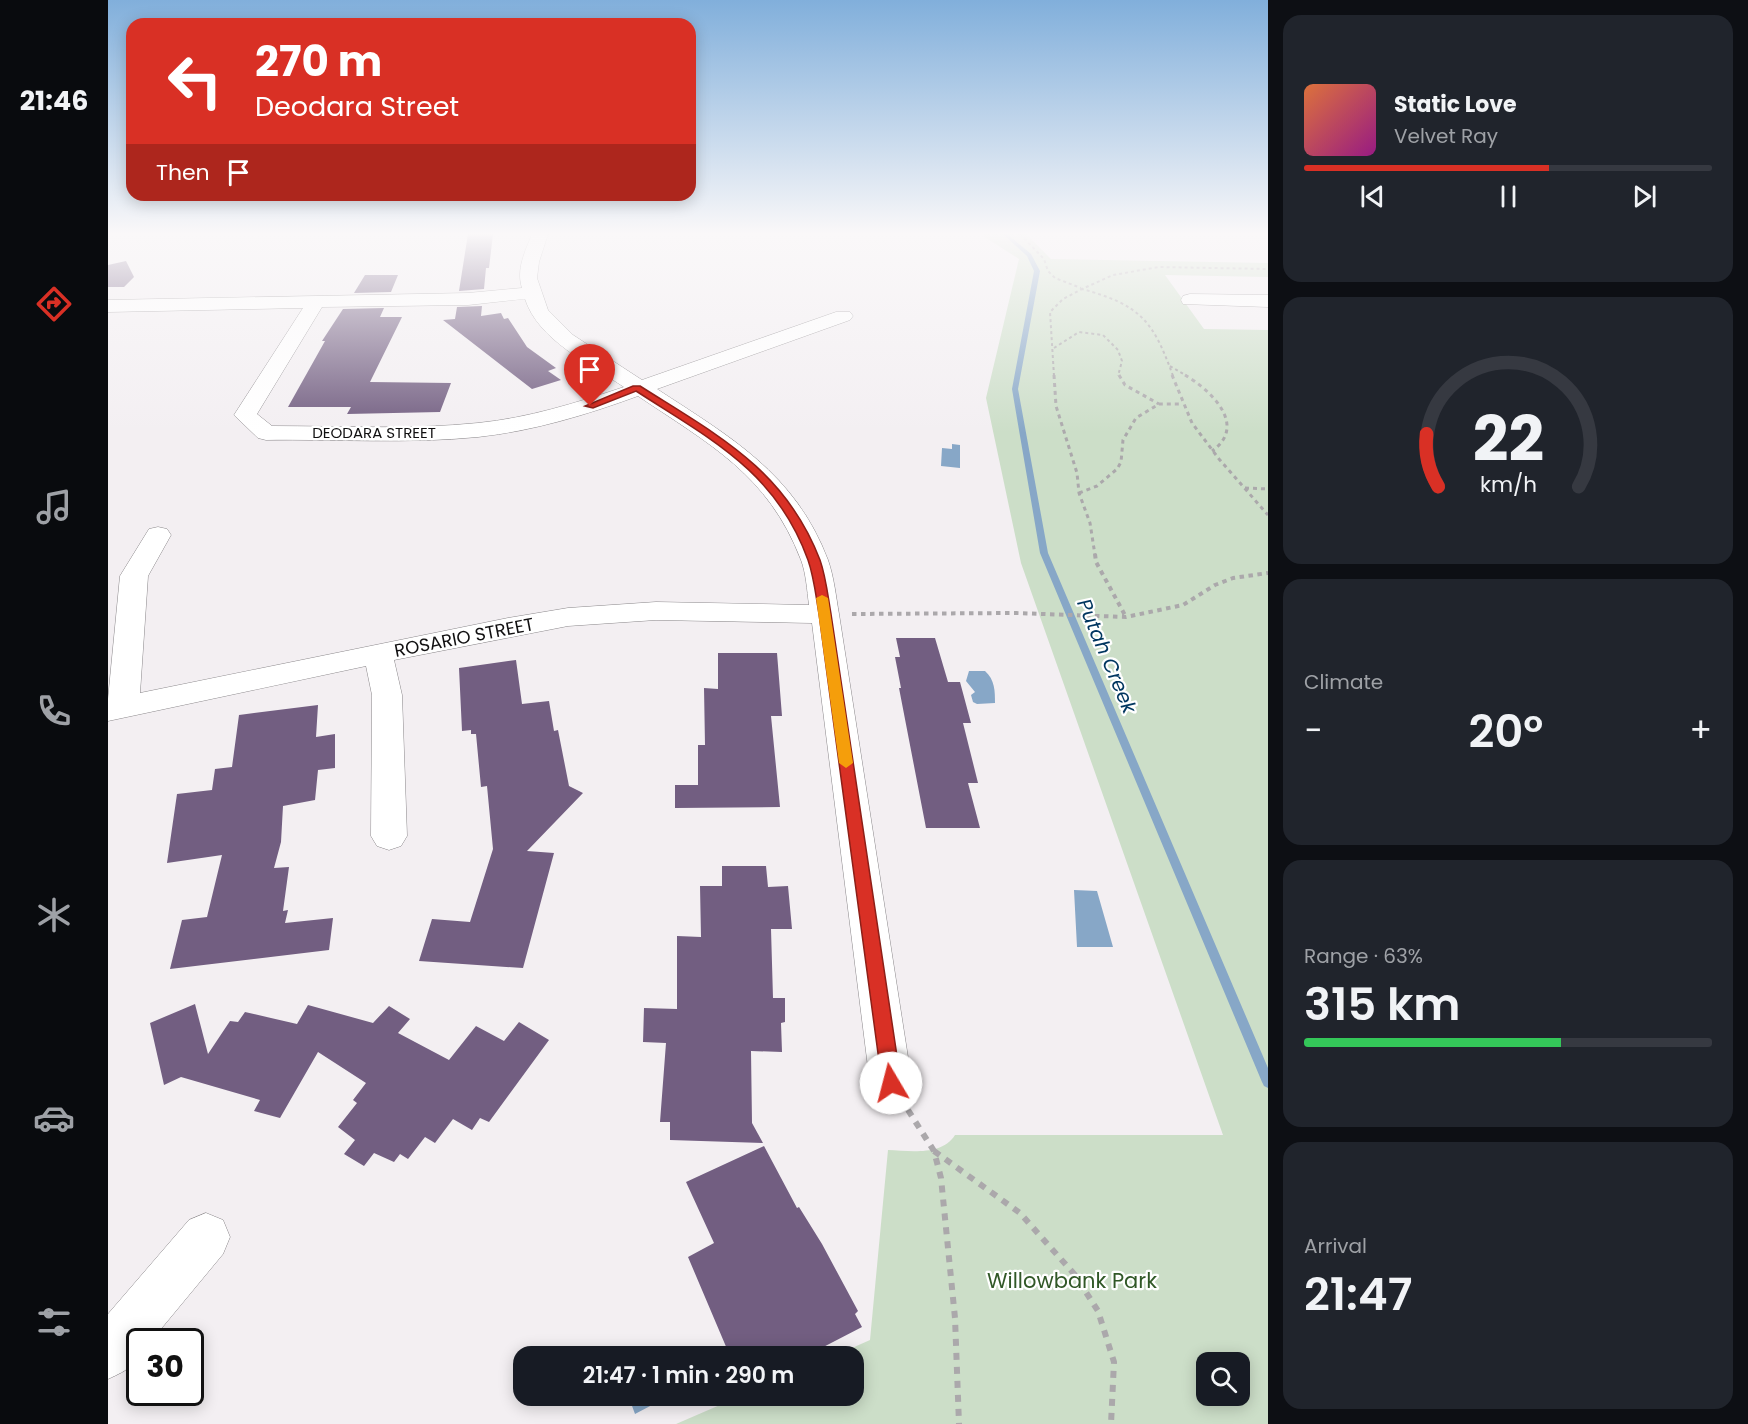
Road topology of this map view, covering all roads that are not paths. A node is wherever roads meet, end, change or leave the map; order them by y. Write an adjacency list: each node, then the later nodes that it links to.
1 (394, 300): 5 (street)
2 (535, 300): 8 (street)
3 (1225, 300): 4 (street)
4 (1268, 301)
5 (316, 302): 6 (street); 8 (street, DEODARA STREET)
6 (108, 306)
7 (843, 316): 8 (street)
8 (637, 388): 10 (street)
9 (158, 535): 12 (street)
10 (825, 614): 11 (street, ROSARIO STREET); 14 (street)
11 (378, 654): 12 (street, ROSARIO STREET); 13 (street)
12 (116, 708)
13 (389, 836)
14 (891, 1083)
15 (206, 1237): 16 (street)
16 (108, 1353)

